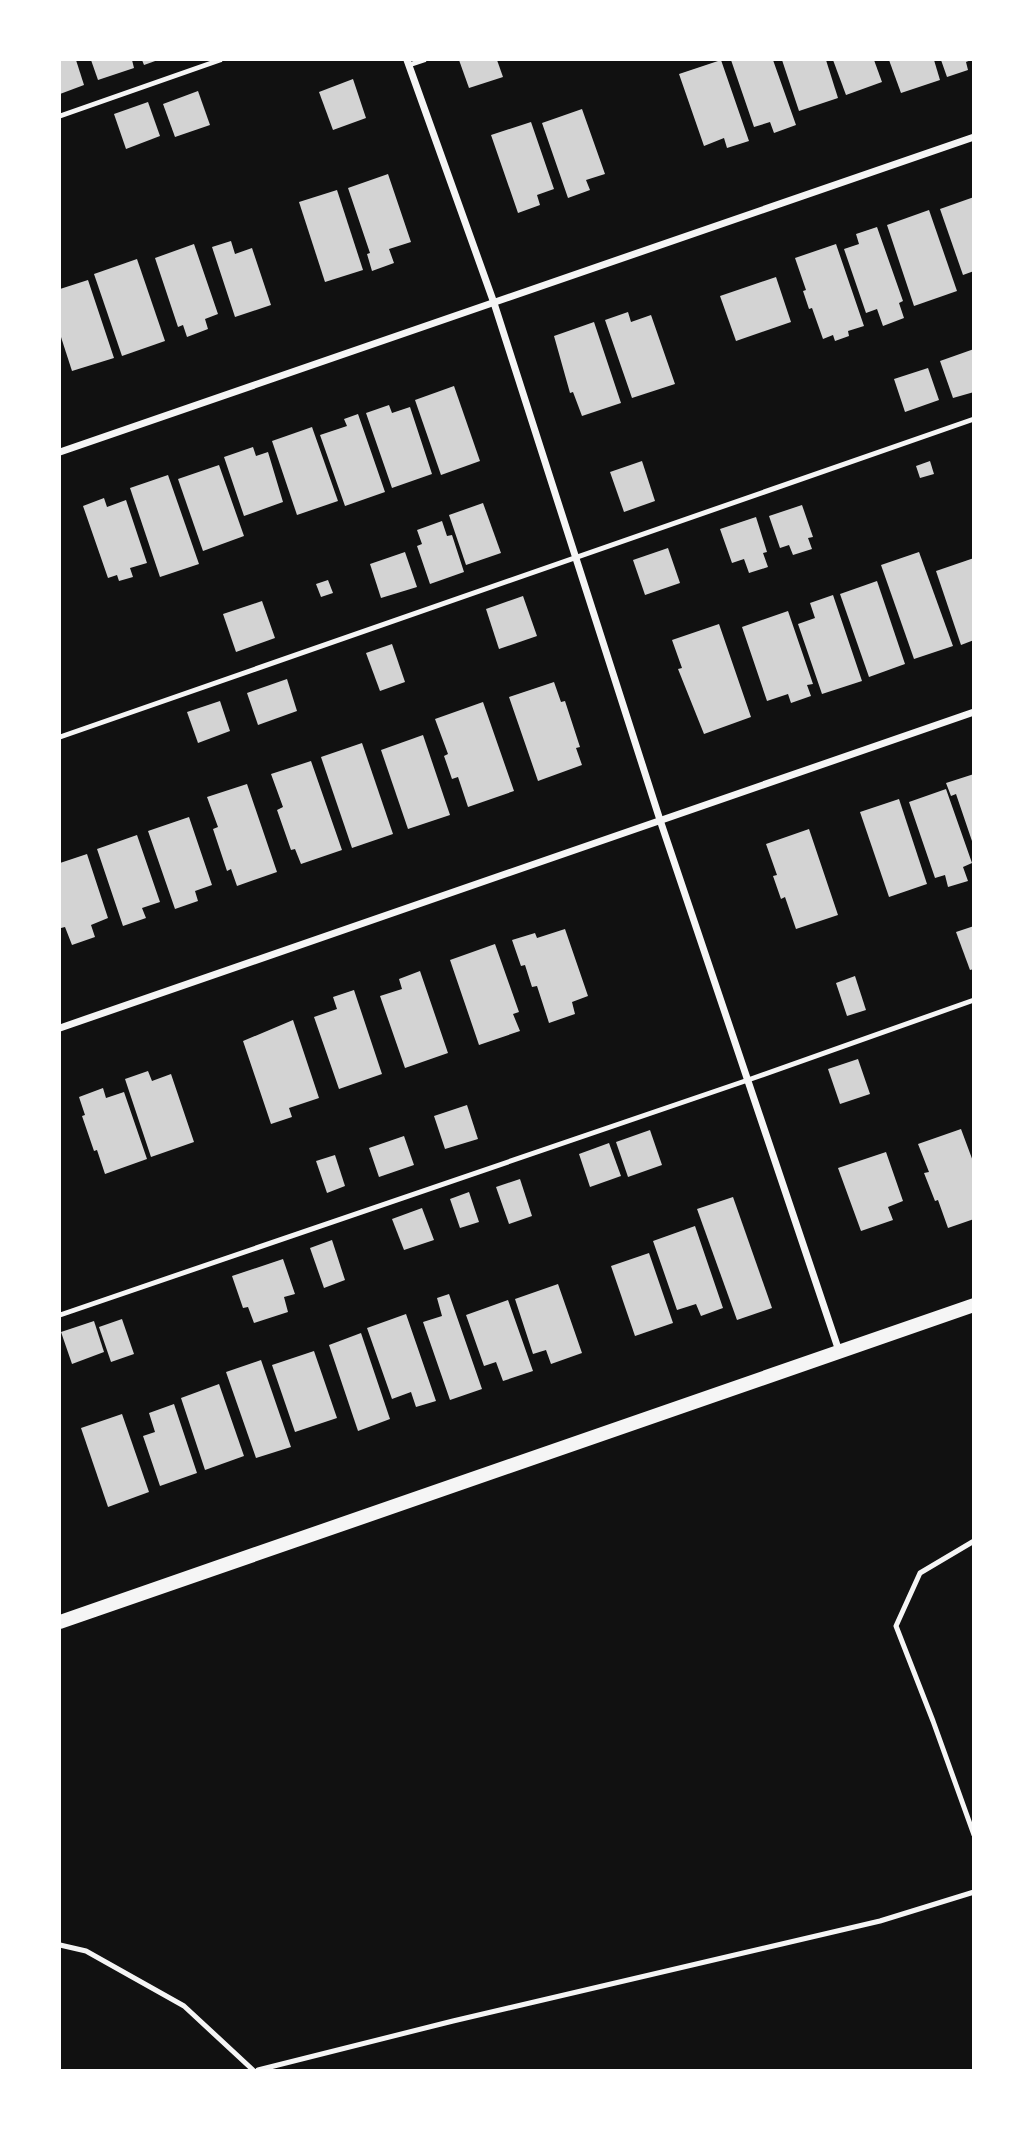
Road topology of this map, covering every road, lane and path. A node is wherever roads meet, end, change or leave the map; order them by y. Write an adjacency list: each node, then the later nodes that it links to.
1 (220, 60): 4 (lane)
2 (424, 60): 3 (lane)
3 (408, 62): 6 (street)
4 (60, 116)
5 (974, 137): 6 (street)
6 (494, 303): 8 (street); 9 (street)
7 (974, 419): 9 (lane)
8 (60, 452)
9 (576, 557): 11 (lane); 12 (street)
10 (974, 712): 12 (street)
11 (60, 737)
12 (660, 820): 14 (street); 15 (street)
13 (974, 1000): 15 (lane)
14 (60, 1028)
15 (748, 1080): 17 (lane); 18 (street)
16 (974, 1306): 18 (main road)
17 (60, 1315)
18 (839, 1352): 20 (main road)
19 (974, 1541): 21 (lane)
20 (60, 1622)
21 (974, 1835)
22 (974, 1892): 24 (lane)
23 (60, 1945): 24 (lane)
24 (256, 2070)

